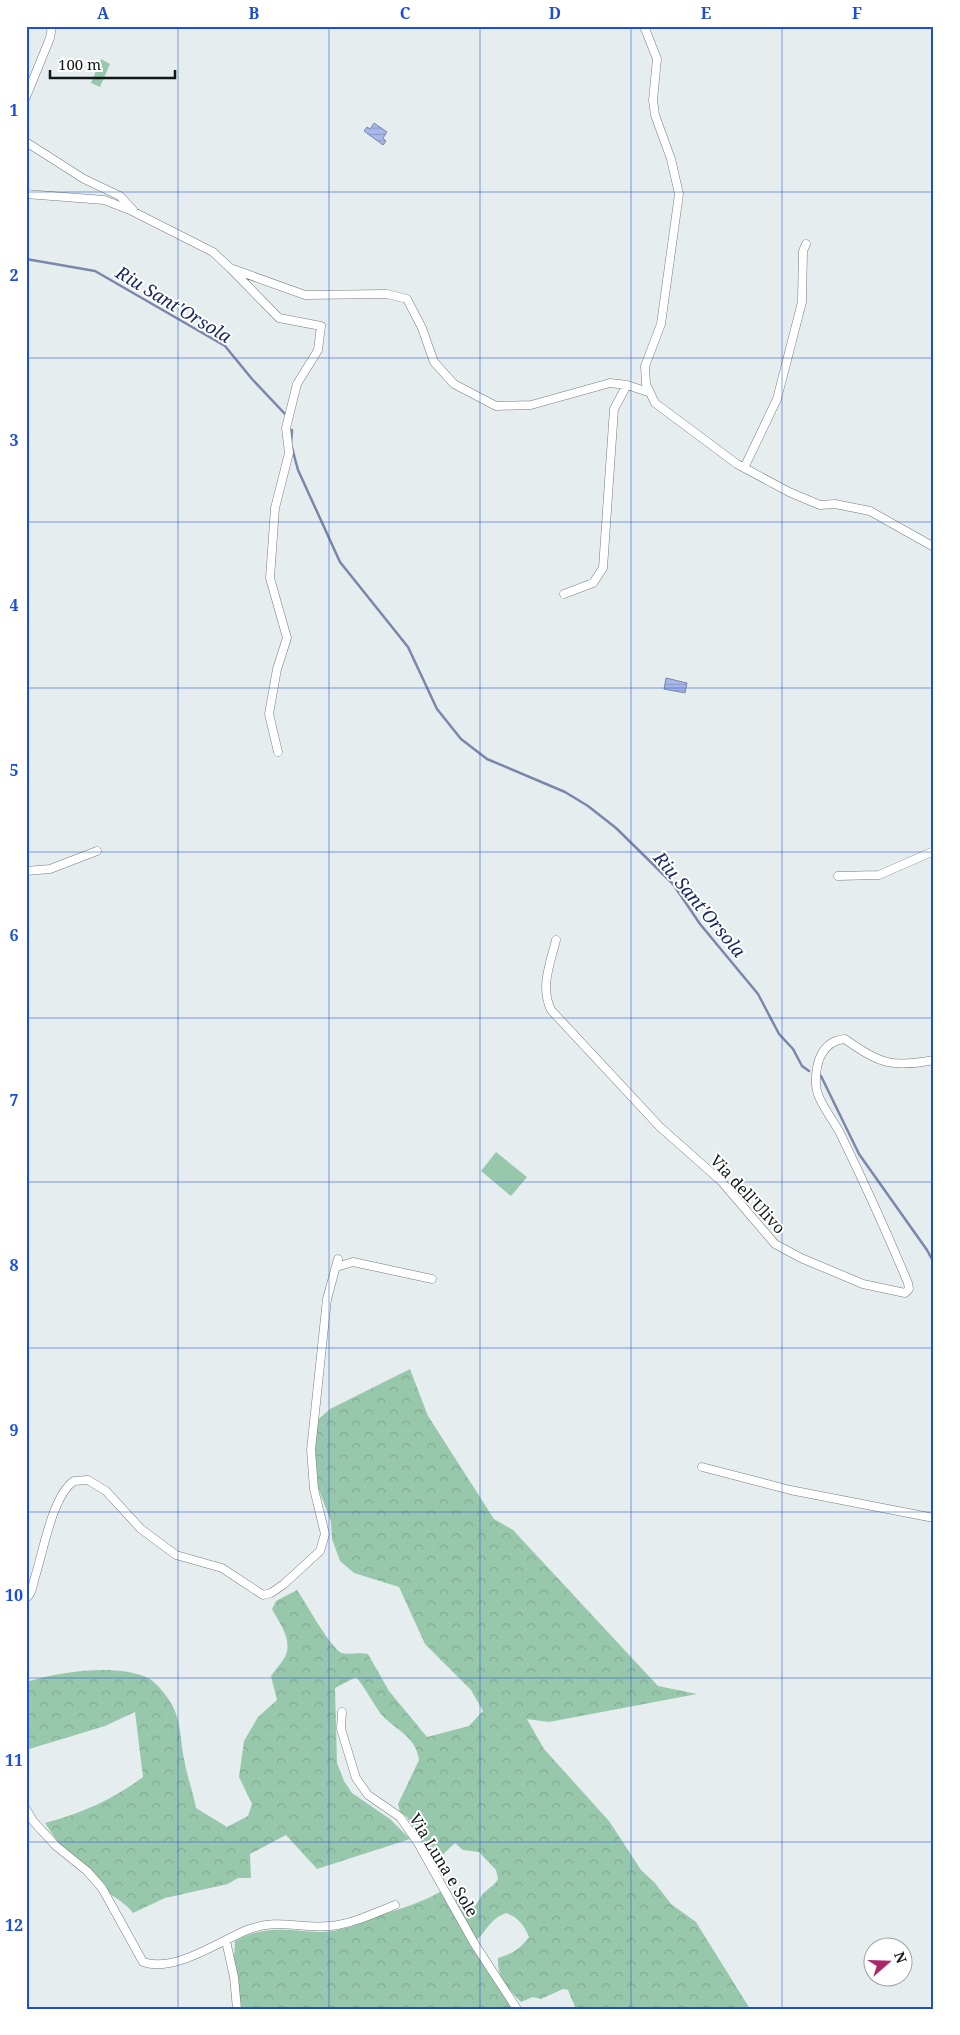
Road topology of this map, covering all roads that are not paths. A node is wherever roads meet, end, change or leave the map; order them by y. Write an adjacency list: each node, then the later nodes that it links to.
1 (52, 26): 3 (street)
2 (644, 26): 10 (street)
3 (26, 97)
4 (26, 142): 6 (street)
5 (26, 194): 6 (street)
6 (136, 213): 8 (street)
7 (806, 244): 11 (street)
8 (230, 268): 9 (street); 14 (street)
9 (627, 385): 10 (street); 13 (street)
10 (648, 392): 11 (street)
11 (744, 468): 12 (street)
12 (934, 547)
13 (564, 594)
14 (278, 752)
15 (97, 851): 17 (street)
16 (934, 851): 18 (street)
17 (26, 871)
18 (838, 876)
19 (556, 940): 20 (street, Via dell'Ulivo)
20 (934, 1060)
21 (432, 1280): 24 (street)
22 (702, 1467): 23 (street)
23 (934, 1518)
24 (26, 1598)
25 (342, 1712): 30 (street, Via Luna e Sole)
26 (26, 1810): 28 (street)
27 (395, 1905): 28 (street)
28 (226, 1941): 29 (street)
29 (236, 2009)
30 (517, 2009)

